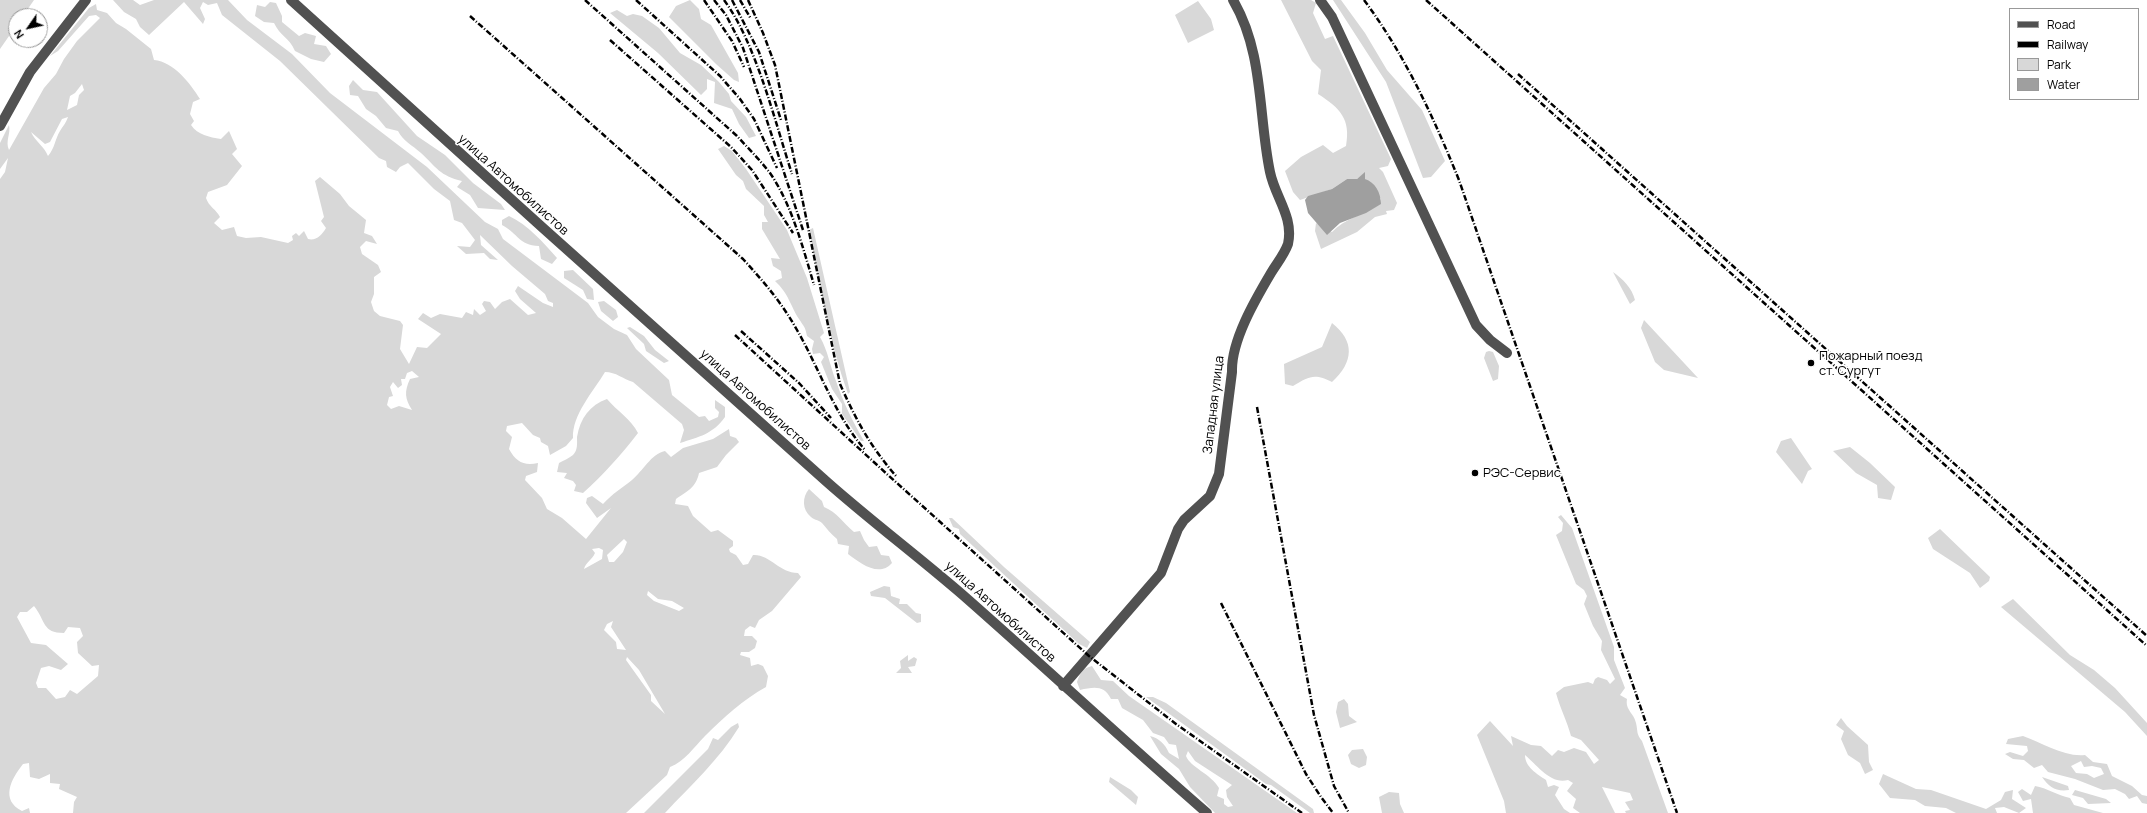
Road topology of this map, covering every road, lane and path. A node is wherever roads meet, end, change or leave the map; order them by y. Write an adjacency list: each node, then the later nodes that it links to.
1 (86, 0): 5 (street)
2 (291, 0): 7 (street, улица Автомобилистов)
3 (1233, 0): 7 (street, Западная улица)
4 (1320, 0): 6 (street)
5 (0, 126)
6 (1507, 353)
7 (1063, 686): 8 (street, улица Автомобилистов)
8 (1207, 813)

